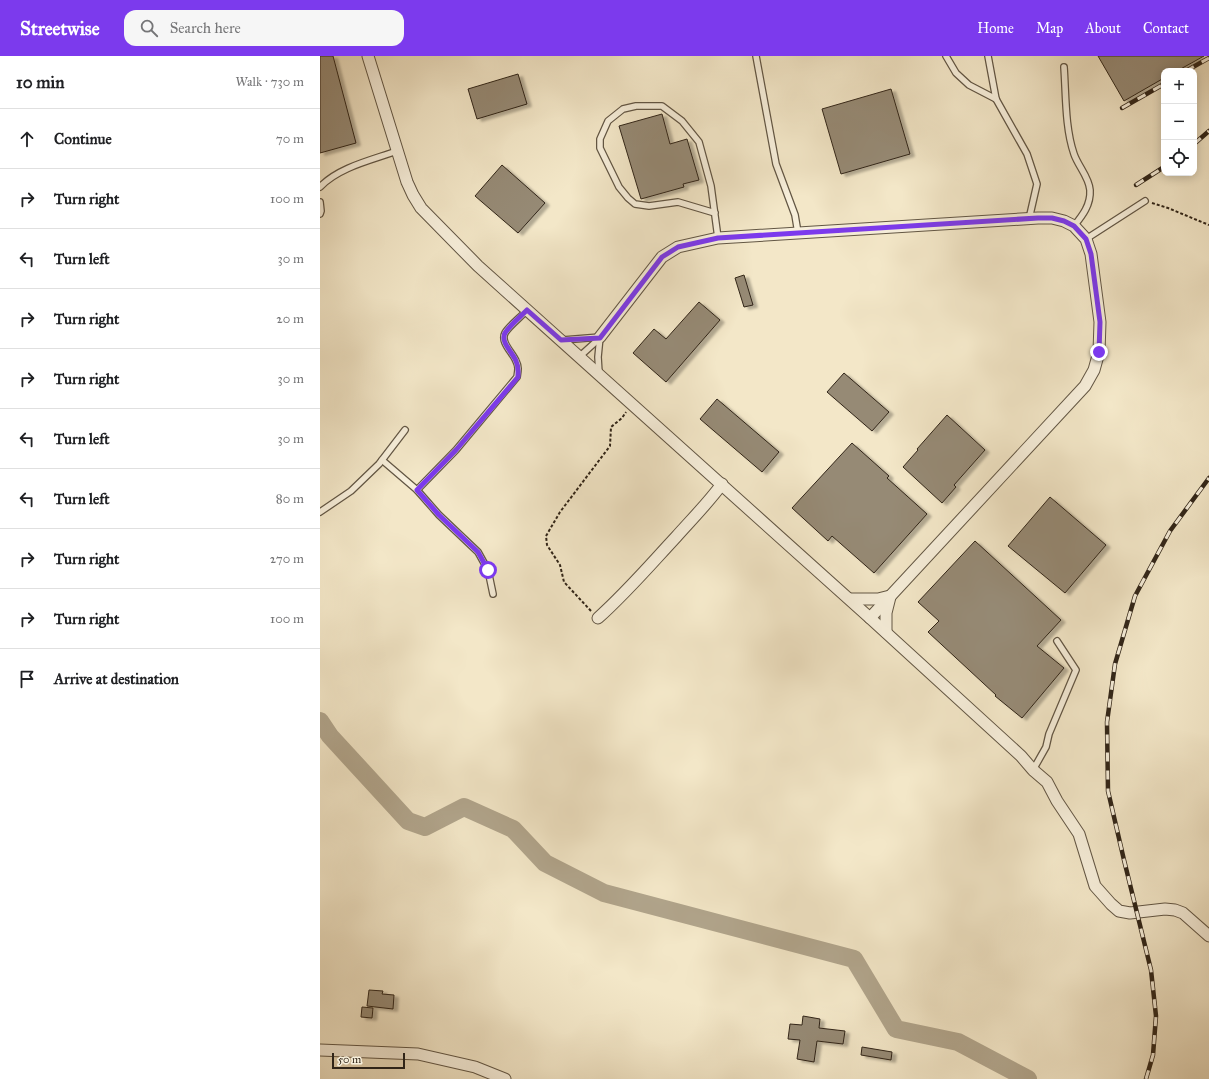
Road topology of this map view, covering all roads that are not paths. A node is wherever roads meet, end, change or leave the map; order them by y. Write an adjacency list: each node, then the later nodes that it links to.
1 (368, 56): 7 (street)
2 (756, 56): 15 (lane)
3 (946, 56): 6 (lane)
4 (988, 56): 6 (lane)
5 (1064, 68): 14 (lane)
6 (996, 99): 13 (lane)
7 (397, 151): 8 (lane); 18 (street)
8 (320, 187)
9 (1145, 201): 17 (lane)
10 (320, 202): 12 (lane)
11 (715, 213): 11 (lane); 16 (lane)
12 (320, 214)
13 (1029, 219): 14 (street); 15 (street)
14 (1074, 226): 17 (street)
15 (798, 233): 16 (street)
16 (718, 238): 19 (street)
17 (1086, 239): 29 (street)
18 (527, 310): 20 (street); 26 (lane)
19 (600, 338): 20 (lane); 21 (lane); 22 (lane)
20 (561, 340): 21 (street)
21 (579, 356): 22 (street)
22 (600, 374): 25 (street)
23 (405, 430): 24 (lane)
24 (382, 460): 26 (lane); 27 (lane)
25 (722, 484): 30 (street); 31 (street)
26 (417, 490): 28 (lane)
27 (320, 512)
28 (493, 594)
29 (890, 596): 30 (street); 32 (street); 33 (street)
30 (850, 599): 32 (street)
31 (598, 618)
32 (870, 618): 33 (street)
33 (886, 632): 35 (street)
34 (1057, 641): 35 (lane)
35 (1033, 770): 36 (street)
36 (1209, 936)
37 (320, 1050): 38 (street)
38 (505, 1079)

